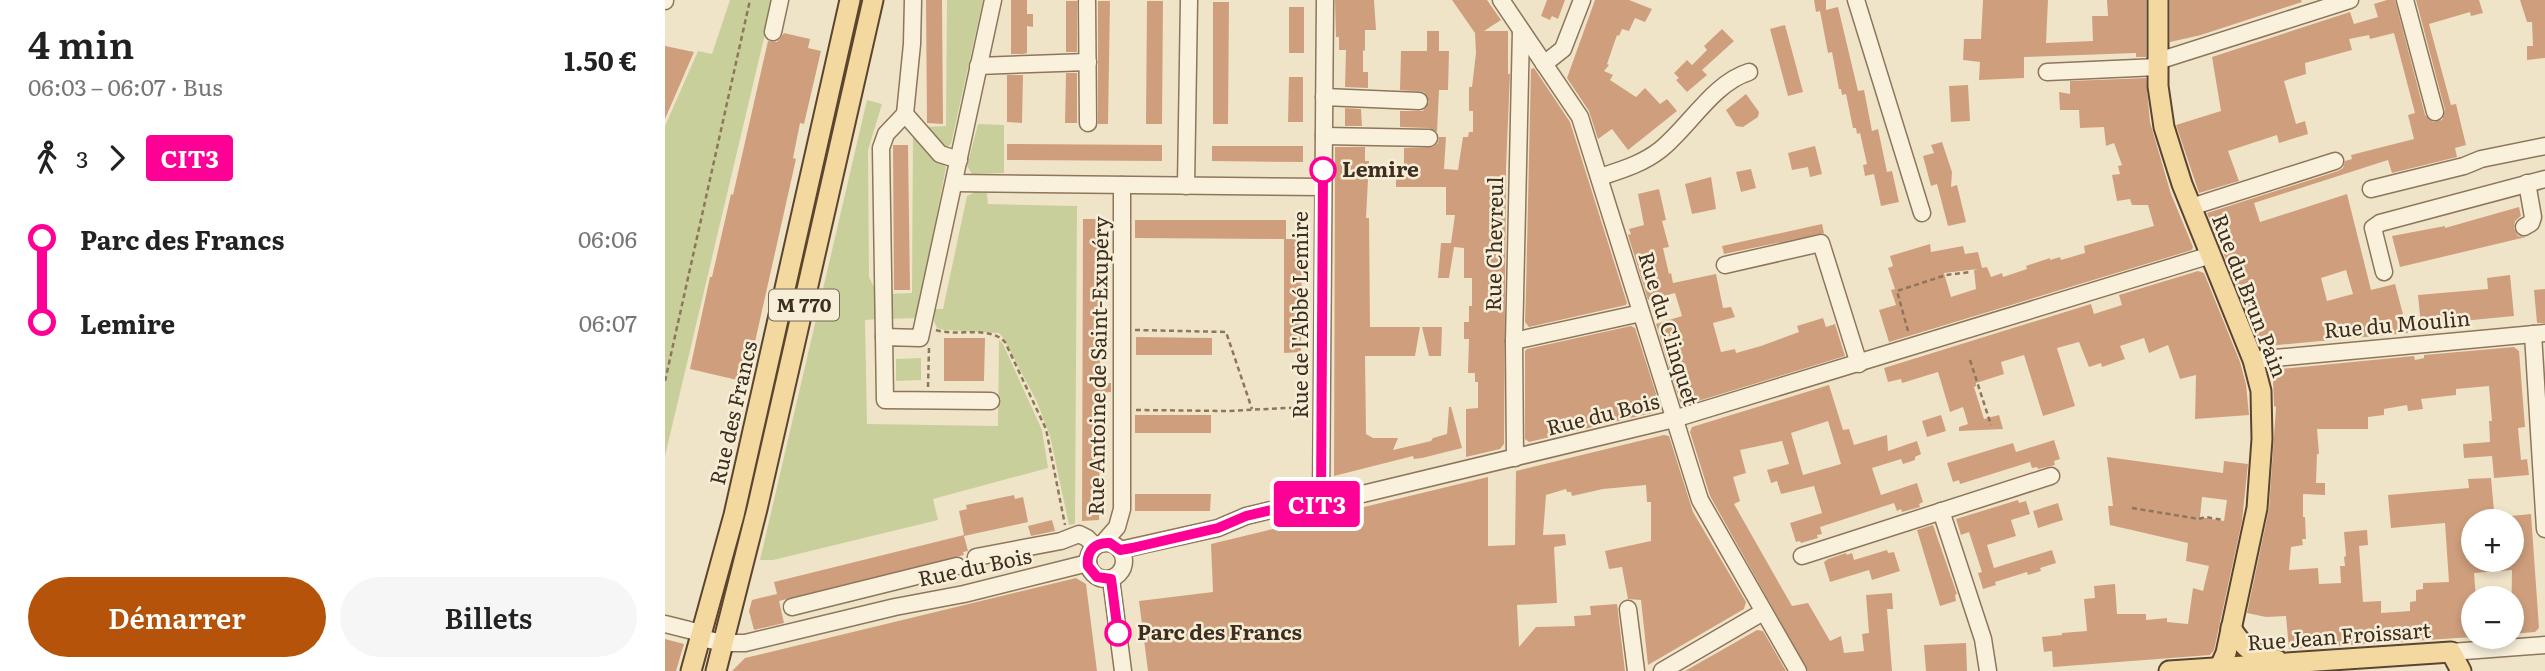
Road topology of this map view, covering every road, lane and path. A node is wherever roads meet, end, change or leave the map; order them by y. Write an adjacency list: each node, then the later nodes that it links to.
1 (750, 0): 59 (path)
2 (781, 0): 17 (street)
3 (850, 0): 89 (main road, Rue des Francs / M 770)
4 (873, 0): 90 (main road, Rue des Francs / M 770)
5 (913, 0): 27 (street)
6 (993, 0): 21 (street)
7 (1189, 0): 39 (street)
8 (1325, 0): 24 (street, Rue de l'Abbé Lemire)
9 (1501, 0): 16 (street, Rue du Clinquet)
10 (1583, 0): 19 (street)
11 (1856, 0): 43 (street)
12 (2158, 0): 20 (main road, Rue du Brun Pain)
13 (2350, 0): 20 (street)
14 (2405, 0): 26 (street)
15 (1087, 2): 18 (street)
16 (1521, 31): 19 (street, Rue du Clinquet); 55 (street, Rue Chevreul)
17 (773, 32)
18 (1088, 62): 21 (street); 28 (street)
19 (1544, 64): 34 (street, Rue du Clinquet)
20 (2158, 64): 23 (street); 42 (main road, Rue du Brun Pain)
21 (978, 65): 32 (street)
22 (1749, 72): 34 (street)
23 (2047, 72)
24 (1324, 97): 25 (street); 29 (street, Rue de l'Abbé Lemire)
25 (1419, 101)
26 (2435, 112)
27 (905, 114): 32 (street); 53 (street)
28 (1088, 123)
29 (1324, 136): 30 (street); 40 (street, Rue de l'Abbé Lemire)
30 (1429, 138)
31 (2545, 146): 41 (street)
32 (959, 160): 36 (street)
33 (2335, 161): 42 (street)
34 (1600, 177): 49 (street, Rue du Clinquet)
35 (2545, 178): 37 (street)
36 (954, 183): 38 (street); 50 (street)
37 (2527, 183): 44 (street); 48 (street)
38 (1122, 185): 39 (street); 51 (street, Rue Antoine de Saint-Exupéry)
39 (1186, 186): 40 (street)
40 (1323, 187): 62 (street, Rue de l'Abbé Lemire)
41 (2371, 188)
42 (2190, 207): 45 (main road, Rue du Brun Pain)
43 (1922, 213)
44 (2524, 227)
45 (2211, 255): 57 (main road, Rue du Brun Pain); 58 (street, Rue du Bois)
46 (1725, 265): 58 (street)
47 (1971, 272): 54 (path)
48 (2384, 272)
49 (1641, 313): 55 (street); 65 (street, Rue du Clinquet)
50 (927, 330): 53 (street); 60 (path); 74 (path)
51 (1121, 330): 63 (street, Rue Antoine de Saint-Exupéry); 64 (path)
52 (2539, 333): 57 (street, Rue du Moulin); 73 (street)
53 (884, 337): 60 (street)
54 (1910, 337)
55 (1514, 341): 67 (street, Rue Chevreul)
56 (1971, 360): 66 (path)
57 (2253, 360): 88 (main road, Rue du Brun Pain)
58 (1859, 364): 65 (street, Rue du Bois)
59 (665, 381)
60 (928, 401): 61 (street)
61 (991, 401)
62 (1322, 406): 64 (path); 69 (street, Rue de l'Abbé Lemire)
63 (1121, 410): 64 (path); 75 (street, Rue Antoine de Saint-Exupéry)
64 (1252, 410)
65 (1674, 419): 67 (street, Rue du Bois); 86 (street, Rue du Clinquet)
66 (1991, 425)
67 (1515, 458): 69 (street, Rue du Bois)
68 (2052, 476): 71 (street)
69 (1321, 503): 76 (street, Rue du Bois)
70 (2132, 509): 72 (path)
71 (1941, 511): 77 (street); 102 (street)
72 (2224, 520)
73 (2545, 529)
74 (1067, 538): 75 (street, Rue du Bois); 78 (street, Rue du Bois)
75 (1099, 545): 76 (street); 79 (street)
76 (1120, 550): 81 (street)
77 (1801, 556)
78 (976, 557)
79 (1088, 563): 81 (street); 85 (street, Rue du Bois)
80 (957, 566): 82 (street, Rue du Bois)
81 (1111, 579): 98 (street)
82 (865, 589): 83 (street, Rue du Bois); 85 (street)
83 (792, 607)
84 (1628, 609): 99 (street)
85 (872, 612): 90 (street, Rue du Bois)
86 (1763, 612): 100 (street); 101 (street, Rue du Clinquet)
87 (665, 624): 89 (street, Rue du Bois)
88 (2231, 628): 93 (main road); 95 (main road, Rue du Brun Pain)
89 (701, 635): 90 (street, Rue du Bois); 96 (main road, Rue des Francs / M 770)
90 (724, 643): 97 (main road, Rue des Francs / M 770)
91 (2545, 645): 92 (street, Rue Jean Froissart)
92 (2451, 652): 93 (main road, Rue Jean Froissart); 104 (main road)
93 (2287, 663): 94 (main road, Rue Jean Froissart)
94 (2256, 668): 95 (main road, Rue Jean Froissart)
95 (2219, 670): 103 (main road, Rue Jean Froissart)
96 (691, 671)
97 (716, 671)
98 (1123, 671)
99 (1636, 671)
100 (1662, 671)
101 (1798, 671)
102 (1988, 671)
103 (2169, 671)
104 (2461, 671)

